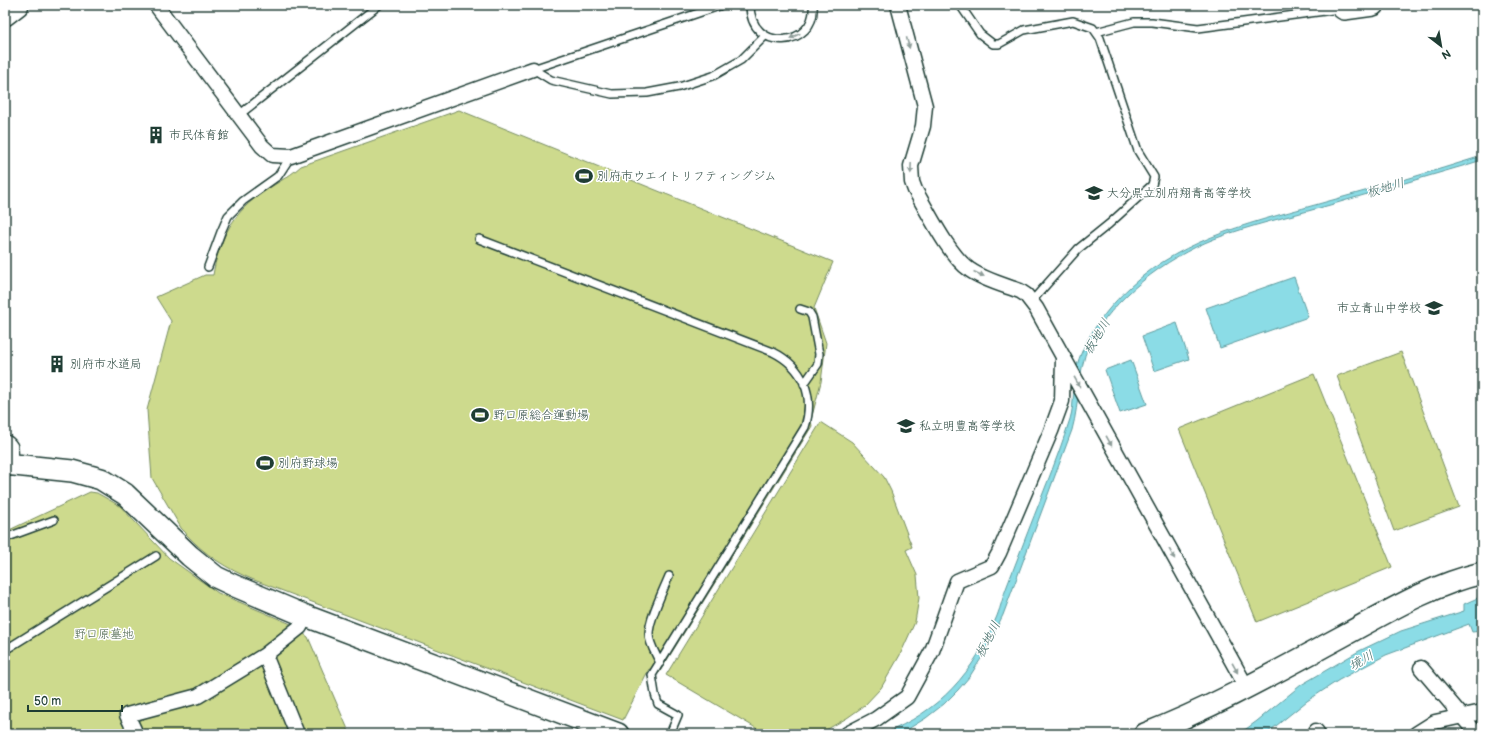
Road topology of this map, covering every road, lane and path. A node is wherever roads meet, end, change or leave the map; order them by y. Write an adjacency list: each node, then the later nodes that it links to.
1 (18, 5): 11 (street)
2 (156, 5): 15 (street)
3 (379, 5): 15 (lane)
4 (722, 5): 14 (lane)
5 (750, 5): 13 (lane)
6 (813, 5): 13 (lane, one-way to 13)
7 (898, 5): 19 (street, one-way to 19)
8 (960, 5): 12 (lane)
9 (1373, 5): 10 (street)
10 (1342, 7): 12 (lane)
11 (5, 15)
12 (1096, 32): 19 (lane)
13 (765, 36): 14 (lane)
14 (533, 69): 16 (street)
15 (239, 115): 16 (street)
16 (291, 156): 18 (lane)
17 (479, 239): 22 (lane)
18 (208, 267)
19 (1031, 302): 21 (street)
20 (800, 308): 22 (lane)
21 (1063, 358): 34 (street, one-way to 34); 42 (street)
22 (804, 384): 32 (lane)
23 (6, 459): 29 (street)
24 (54, 520): 25 (lane)
25 (5, 538)
26 (156, 556): 30 (lane)
27 (1482, 573): 34 (street)
28 (669, 576): 32 (lane)
29 (306, 616): 31 (street); 37 (street)
30 (5, 650)
31 (265, 655): 38 (street); 39 (street)
32 (660, 663): 41 (lane)
33 (1421, 668): 36 (street)
34 (1247, 688): 43 (street)
35 (1482, 712): 36 (street)
36 (1461, 716): 44 (street); 45 (street)
37 (592, 729): 40 (street)
38 (136, 734)
39 (297, 734)
40 (618, 734)
41 (670, 734)
42 (847, 734)
43 (1145, 734)
44 (1416, 734)
45 (1477, 734)

